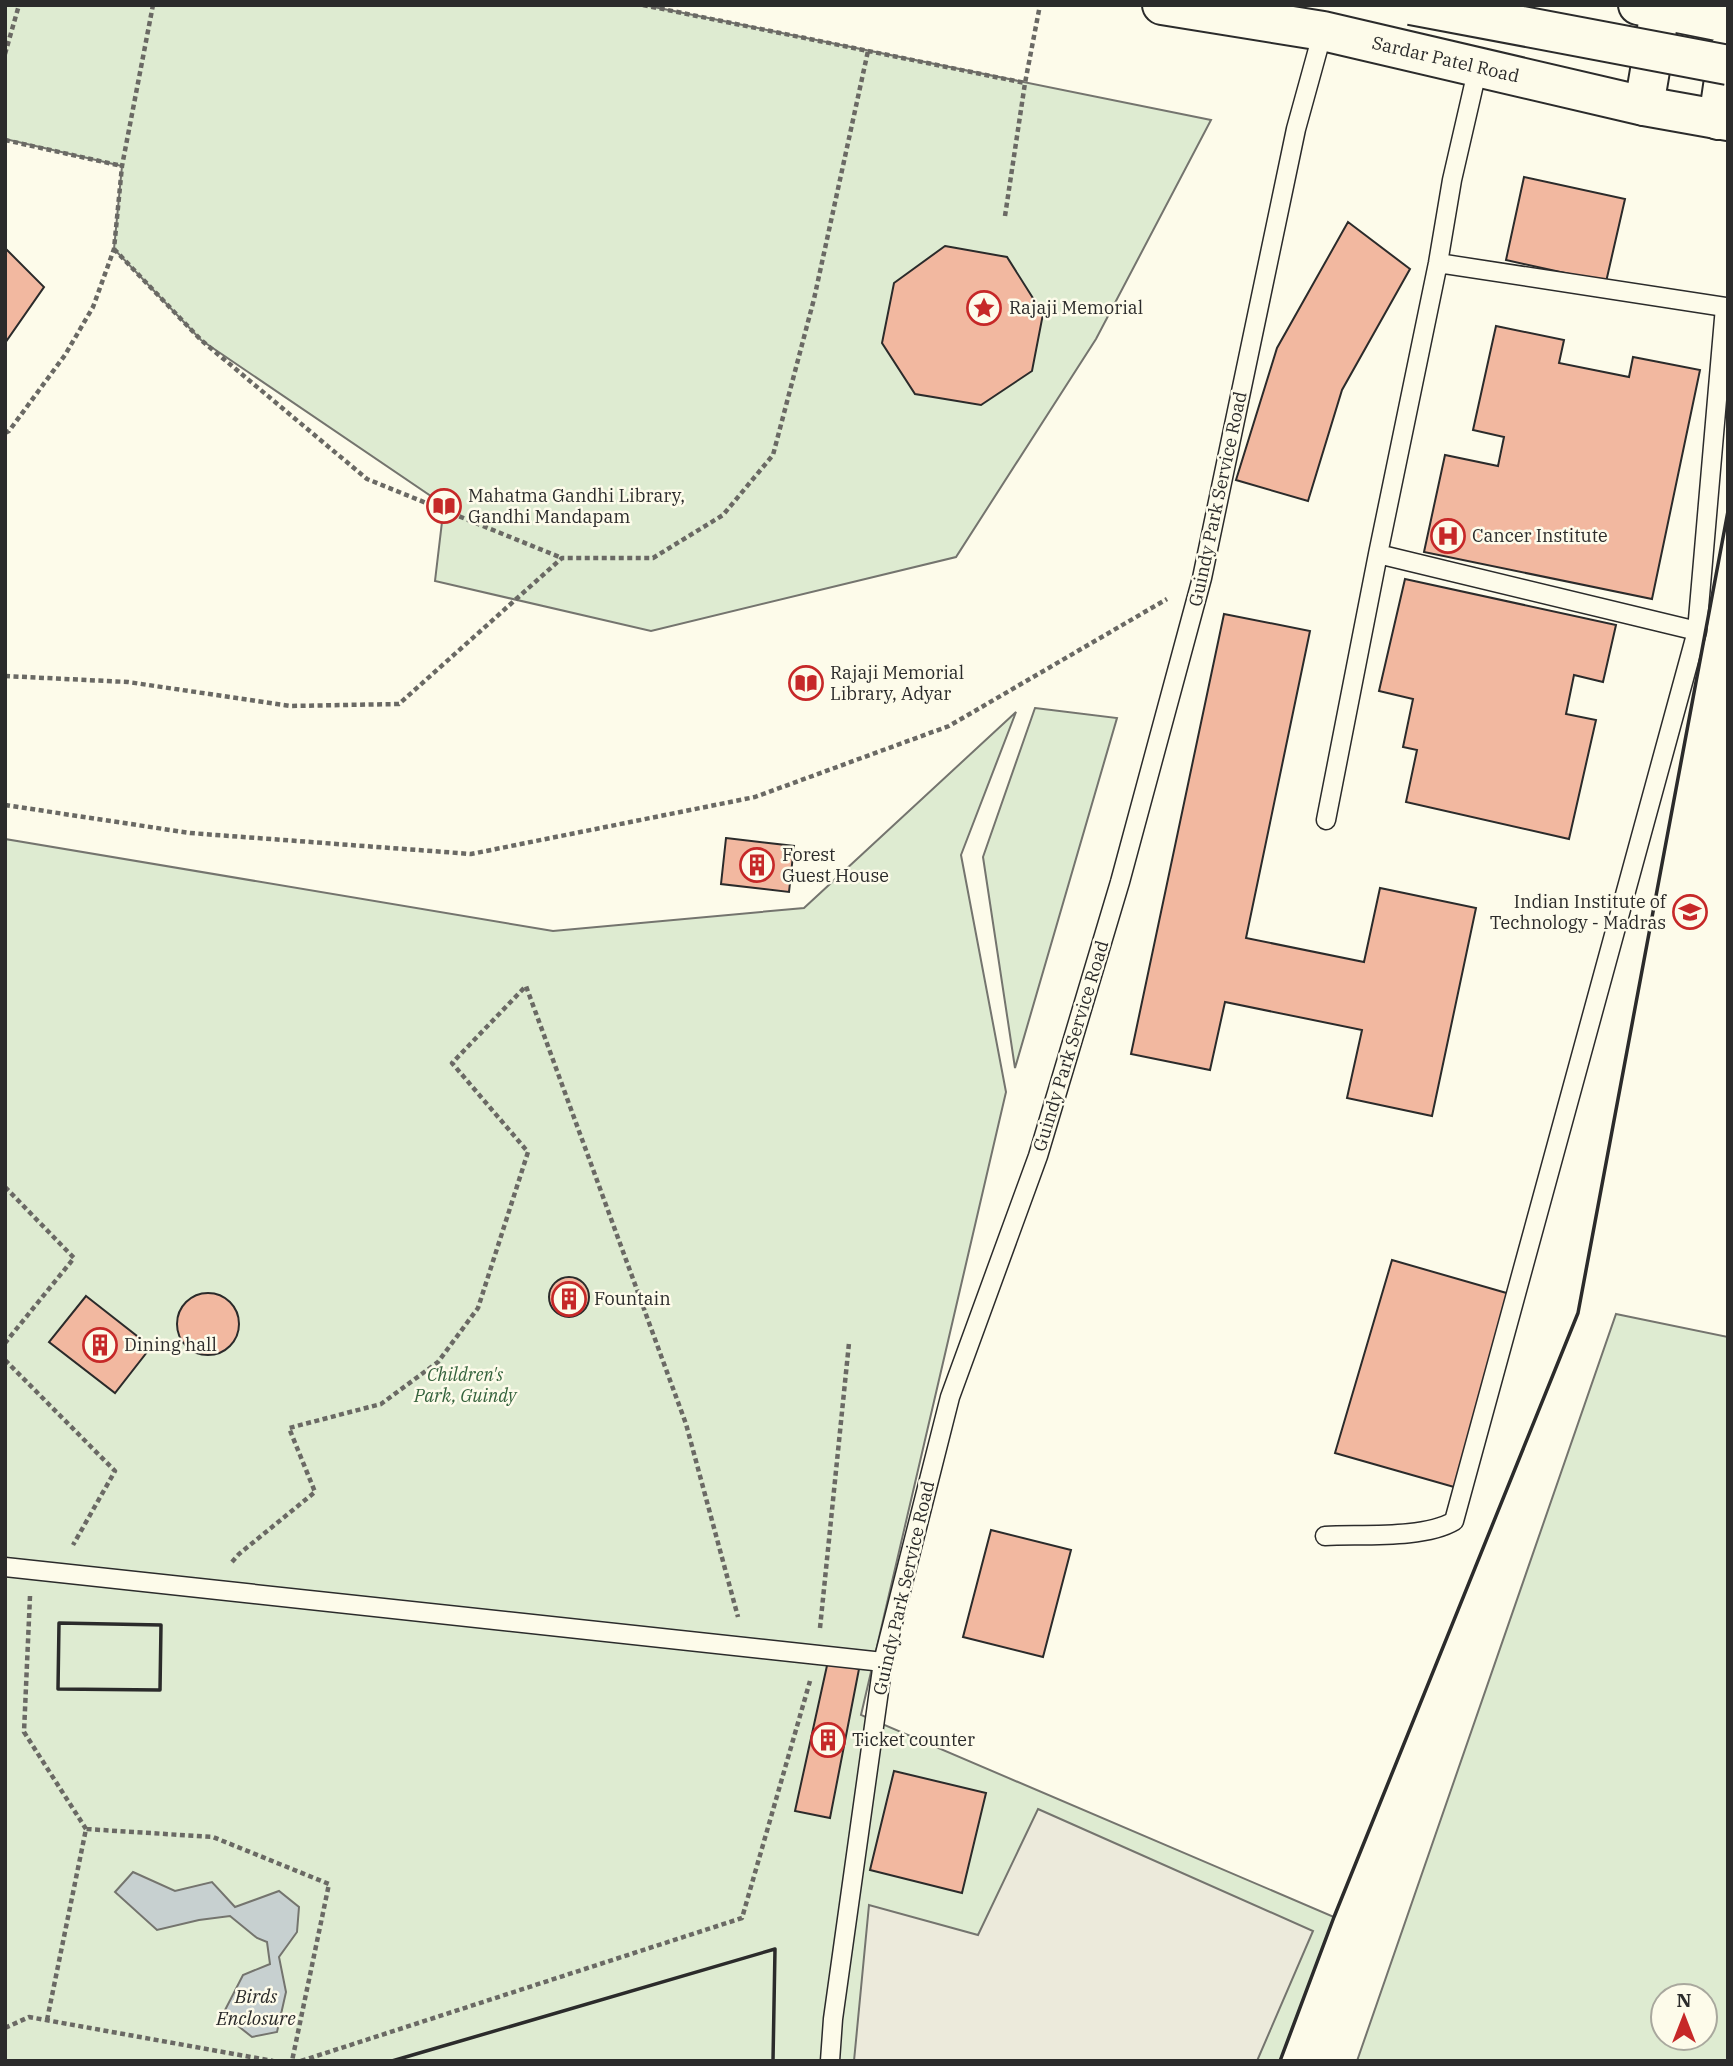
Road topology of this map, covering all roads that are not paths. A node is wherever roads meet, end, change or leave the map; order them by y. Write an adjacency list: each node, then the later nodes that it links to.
1 (1161, 5): 5 (main road, Sardar Patel Road)
2 (1411, 5): 7 (main road, bridge)
3 (1653, 7): 4 (main road); 9 (main road)
4 (1728, 23)
5 (1323, 31): 8 (main road, Sardar Patel Road); 17 (lane, Guindy Park Service Road)
6 (1728, 52): 10 (main road)
7 (1728, 65)
8 (1478, 67): 9 (main road, Sardar Patel Road); 11 (lane)
9 (1644, 106): 10 (main road, Sardar Patel Road)
10 (1723, 120)
11 (1438, 263): 12 (lane); 13 (lane)
12 (1378, 554): 13 (lane); 14 (lane)
13 (1697, 631): 15 (lane)
14 (1326, 820)
15 (1325, 1536)
16 (5, 1567): 17 (lane)
17 (883, 1662): 18 (lane, Guindy Park Service Road)
18 (830, 2061)

